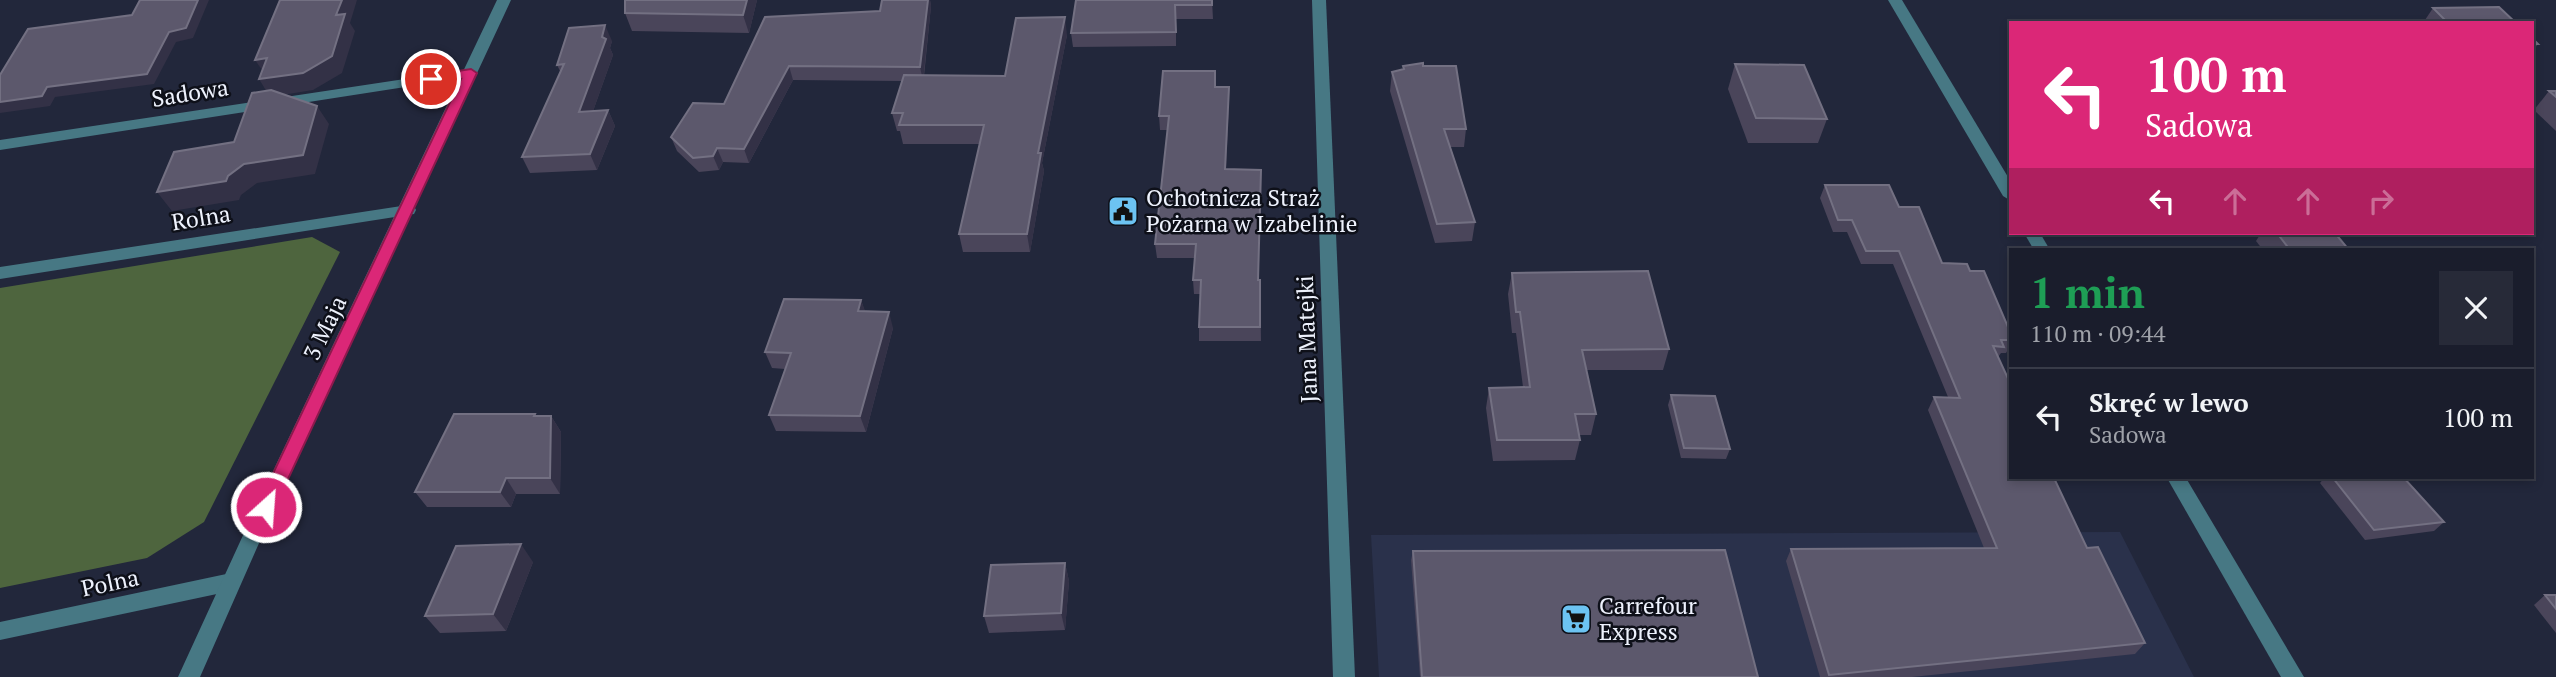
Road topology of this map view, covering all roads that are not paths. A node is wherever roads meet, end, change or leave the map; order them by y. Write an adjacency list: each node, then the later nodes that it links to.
1 (504, 0): 4 (street, 3 Maja)
2 (1319, 0): 13 (street, Jana Matejki)
3 (1895, 0): 6 (street)
4 (471, 73): 5 (street, Sadowa); 7 (street, 3 Maja)
5 (0, 145)
6 (2009, 194)
7 (408, 210): 8 (street, Rolna); 10 (street, 3 Maja)
8 (0, 273)
9 (2177, 479): 14 (street)
10 (231, 582): 11 (street, Polna); 12 (street, 3 Maja)
11 (0, 631)
12 (189, 677)
13 (1344, 677)
14 (2293, 677)

